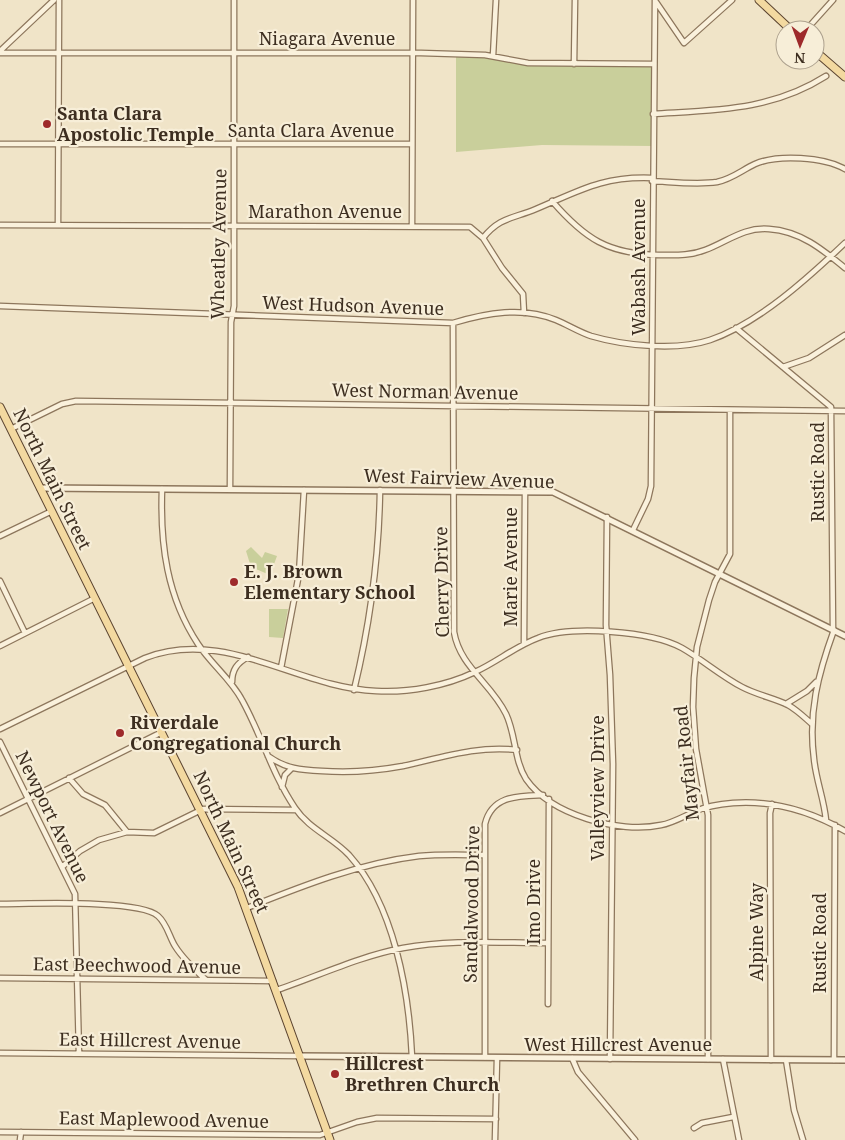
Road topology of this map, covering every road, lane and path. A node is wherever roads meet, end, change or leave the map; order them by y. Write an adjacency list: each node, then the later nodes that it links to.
1 (54, 0): 13 (street)
2 (59, 0): 14 (street)
3 (234, 0): 15 (street, Wheatley Avenue)
4 (412, 0): 16 (street)
5 (496, 0): 17 (street)
6 (575, 0): 19 (street)
7 (655, 0): 8 (street); 20 (street, Wabash Avenue)
8 (732, 0)
9 (759, 0): 11 (main road)
10 (833, 0): 12 (street)
11 (780, 20)
12 (815, 20)
13 (0, 52): 14 (street, Niagara Avenue)
14 (59, 52): 15 (street, Niagara Avenue); 25 (street)
15 (234, 53): 16 (street, Niagara Avenue); 26 (street, Wheatley Avenue)
16 (412, 53): 17 (street, Niagara Avenue); 27 (street)
17 (493, 56): 19 (street, Niagara Avenue)
18 (825, 60): 22 (main road)
19 (574, 64): 20 (street, Niagara Avenue)
20 (654, 64): 23 (street, Wabash Avenue)
21 (826, 76): 23 (street)
22 (845, 77)
23 (654, 114): 29 (street, Wabash Avenue)
24 (0, 144): 25 (street, Santa Clara Avenue)
25 (58, 144): 26 (street, Santa Clara Avenue); 32 (street)
26 (234, 144): 27 (street, Santa Clara Avenue); 33 (street, Wheatley Avenue)
27 (412, 144): 34 (street)
28 (845, 170): 29 (street)
29 (652, 180): 30 (street); 37 (street, Wabash Avenue)
30 (552, 201): 35 (street); 37 (street)
31 (0, 225): 32 (street, Marathon Avenue)
32 (58, 225): 33 (street, Marathon Avenue)
33 (234, 226): 34 (street, Marathon Avenue); 42 (street, Wheatley Avenue)
34 (412, 226): 35 (street, Marathon Avenue)
35 (483, 238): 41 (street)
36 (845, 243): 38 (street, West Hudson Avenue)
37 (653, 255): 38 (street); 46 (street, Wabash Avenue)
38 (831, 257): 39 (street); 44 (street, West Hudson Avenue)
39 (845, 268)
40 (0, 306): 42 (street, West Hudson Avenue)
41 (524, 313): 43 (street, West Hudson Avenue); 46 (street, West Hudson Avenue)
42 (232, 315): 43 (street, West Hudson Avenue); 48 (street, Wheatley Avenue)
43 (453, 323): 49 (street, Cherry Drive)
44 (736, 328): 46 (street, West Hudson Avenue); 47 (street, Rustic Road)
45 (845, 335): 47 (street)
46 (652, 345): 51 (street, Wabash Avenue)
47 (783, 367): 53 (street, Rustic Road)
48 (230, 402): 49 (street, West Norman Avenue); 56 (street, West Norman Avenue); 59 (street, Wheatley Avenue)
49 (454, 406): 51 (street, West Norman Avenue); 62 (street, Cherry Drive)
50 (0, 407): 55 (main road, North Main Street)
51 (652, 410): 52 (street, West Norman Avenue); 66 (street, Wabash Avenue)
52 (730, 410): 53 (street, West Norman Avenue); 68 (street, Mayfair Road)
53 (831, 411): 54 (street, West Norman Avenue); 71 (street, Rustic Road)
54 (845, 411)
55 (3, 422): 56 (main road, North Main Street)
56 (11, 429): 57 (main road, North Main Street)
57 (40, 488): 58 (street, West Fairview Avenue); 64 (main road, North Main Street)
58 (162, 489): 59 (street, West Fairview Avenue); 77 (street)
59 (230, 489): 60 (street, West Fairview Avenue)
60 (304, 490): 61 (street, West Fairview Avenue); 81 (street)
61 (380, 490): 62 (street, West Fairview Avenue); 85 (street)
62 (454, 491): 63 (street, West Fairview Avenue); 82 (street, Cherry Drive)
63 (525, 491): 65 (street, West Fairview Avenue); 75 (street, Marie Avenue)
64 (52, 511): 67 (street); 70 (main road, North Main Street)
65 (607, 517): 66 (street, West Fairview Avenue); 73 (street, Valleyview Drive)
66 (633, 530): 68 (street, West Fairview Avenue)
67 (0, 536)
68 (720, 574): 71 (street, West Fairview Avenue); 79 (street, Mayfair Road)
69 (0, 581): 72 (street)
70 (95, 598): 72 (street); 80 (main road, North Main Street)
71 (833, 630): 74 (street, West Fairview Avenue); 84 (street, Rustic Road)
72 (25, 633): 76 (street)
73 (606, 633): 75 (street); 79 (street); 106 (street, Valleyview Drive)
74 (845, 636)
75 (524, 643): 82 (street)
76 (0, 646)
77 (204, 650): 78 (street); 80 (street); 83 (street)
78 (248, 657): 81 (street); 83 (street)
79 (696, 658): 86 (street); 100 (street, Mayfair Road)
80 (129, 665): 88 (street); 89 (main road, North Main Street)
81 (281, 668): 85 (street)
82 (474, 673): 85 (street); 91 (street, Cherry Drive)
83 (232, 682): 92 (street)
84 (816, 682): 86 (street); 87 (street, Rustic Road)
85 (354, 690)
86 (786, 704): 87 (street)
87 (812, 724): 104 (street, Rustic Road)
88 (0, 729)
89 (162, 732): 94 (street); 101 (main road, North Main Street)
90 (0, 742): 97 (street, Newport Avenue)
91 (517, 750): 93 (street); 96 (street, Cherry Drive)
92 (267, 755): 93 (street); 95 (street)
93 (291, 769): 95 (street)
94 (69, 778): 97 (street); 108 (street)
95 (282, 787): 102 (street)
96 (544, 796): 98 (street, Cherry Drive); 109 (street, Sandalwood Drive)
97 (28, 798): 103 (street); 110 (street, Newport Avenue)
98 (548, 799): 106 (street, Cherry Drive); 115 (street, Imo Drive)
99 (772, 804): 100 (street, Cherry Drive); 104 (street, Cherry Drive); 134 (street, Alpine Way)
100 (707, 807): 106 (street, Cherry Drive); 132 (street, Mayfair Road)
101 (200, 810): 102 (street); 108 (street); 114 (main road, North Main Street)
102 (296, 810): 111 (street)
103 (0, 812)
104 (826, 820): 105 (street, Cherry Drive)
105 (835, 825): 107 (street, Cherry Drive); 136 (street, Rustic Road)
106 (613, 826): 131 (street, Valleyview Drive)
107 (845, 831)
108 (127, 832): 110 (street)
109 (484, 855): 111 (street); 116 (street, Sandalwood Drive)
110 (62, 867): 112 (street, Newport Avenue)
111 (360, 868): 114 (street); 117 (street)
112 (76, 903): 113 (street); 119 (street, Newport Avenue); 120 (street)
113 (0, 904)
114 (247, 908): 121 (main road, North Main Street)
115 (548, 943): 116 (street); 123 (street, Imo Drive)
116 (484, 944): 117 (street); 128 (street, Sandalwood Drive)
117 (396, 950): 122 (street); 127 (street)
118 (0, 978): 119 (street, East Beechwood Avenue)
119 (77, 979): 120 (street, East Beechwood Avenue); 125 (street, Newport Avenue)
120 (206, 980): 121 (street, East Beechwood Avenue)
121 (273, 981): 122 (main road, North Main Street)
122 (276, 990): 126 (main road, North Main Street)
123 (548, 1004)
124 (0, 1053): 125 (street, East Hillcrest Avenue)
125 (79, 1054): 126 (street, East Hillcrest Avenue)
126 (300, 1056): 127 (street, West Hillcrest Avenue); 143 (main road, North Main Street)
127 (412, 1057): 128 (street, West Hillcrest Avenue)
128 (485, 1057): 129 (street, West Hillcrest Avenue)
129 (497, 1058): 130 (street, West Hillcrest Avenue); 139 (street)
130 (572, 1058): 131 (street, West Hillcrest Avenue); 146 (street)
131 (610, 1058): 132 (street, West Hillcrest Avenue)
132 (708, 1059): 133 (street, West Hillcrest Avenue)
133 (723, 1059): 134 (street, West Hillcrest Avenue); 138 (street)
134 (771, 1060): 135 (street, West Hillcrest Avenue)
135 (786, 1060): 136 (street, West Hillcrest Avenue); 148 (street)
136 (834, 1060): 137 (street, West Hillcrest Avenue)
137 (845, 1060)
138 (733, 1117): 140 (street); 147 (street)
139 (496, 1119): 143 (street, East Maplewood Avenue); 145 (street)
140 (694, 1128)
141 (0, 1132): 142 (street, East Maplewood Avenue)
142 (21, 1132): 143 (street, East Maplewood Avenue); 144 (street)
143 (329, 1136)
144 (20, 1140)
145 (496, 1140)
146 (634, 1140)
147 (738, 1140)
148 (803, 1140)

